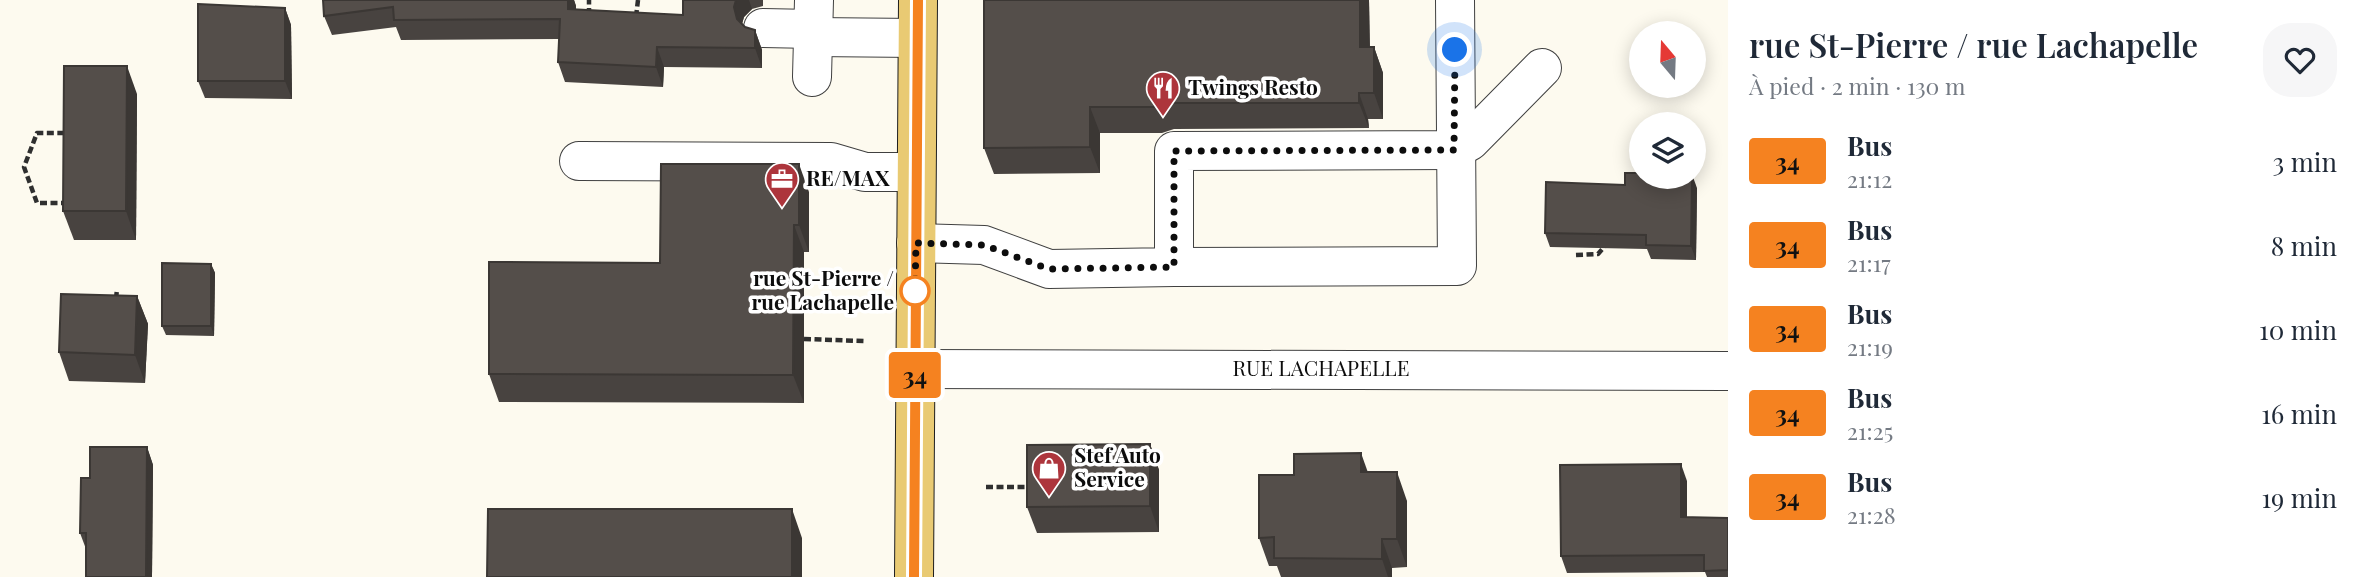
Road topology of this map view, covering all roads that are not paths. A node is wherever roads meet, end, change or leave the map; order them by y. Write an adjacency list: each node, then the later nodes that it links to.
1 (918, 0): 4 (main road)
2 (1455, 0): 7 (street)
3 (813, 38): 4 (street); 5 (street)
4 (917, 38): 9 (main road)
5 (762, 39)
6 (1542, 68): 7 (street)
7 (1454, 150): 11 (street); 11 (street)
8 (579, 161): 9 (street)
9 (916, 173): 10 (main road)
10 (916, 243): 11 (street); 12 (main road)
11 (1174, 267)
12 (915, 369): 13 (street, RUE LACHAPELLE); 14 (main road)
13 (1728, 371)
14 (914, 577)

